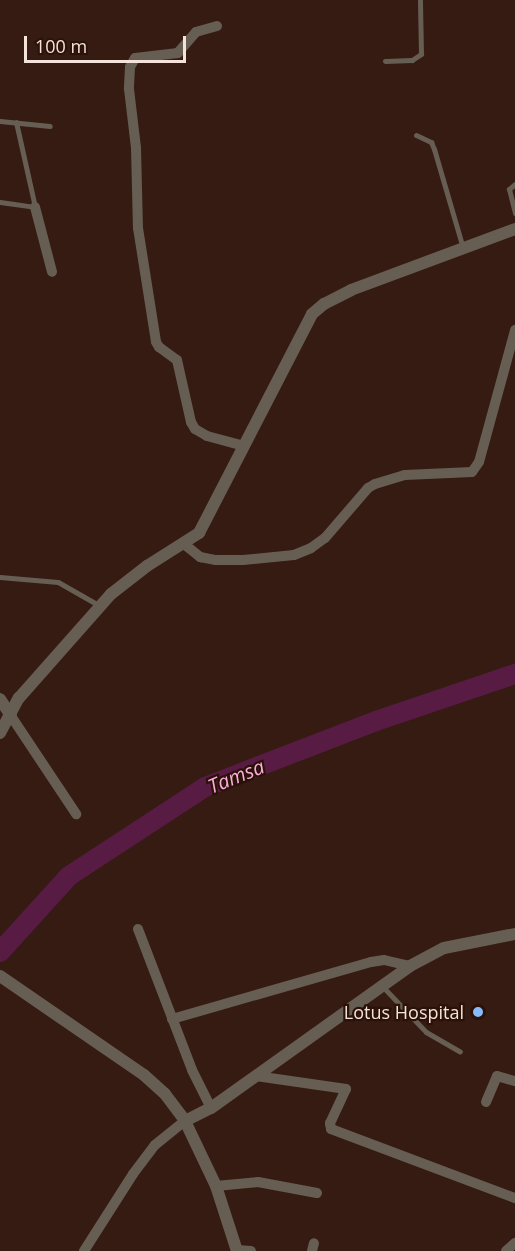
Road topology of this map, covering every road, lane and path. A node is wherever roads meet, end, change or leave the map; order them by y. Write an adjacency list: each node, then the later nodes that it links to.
1 (420, 0): 3 (lane)
2 (217, 26): 16 (street)
3 (385, 61)
4 (0, 121): 5 (lane)
5 (16, 122): 6 (lane); 10 (lane)
6 (50, 126)
7 (416, 135): 13 (lane)
8 (515, 184): 11 (lane)
9 (0, 202): 10 (lane)
10 (35, 207): 14 (street)
11 (515, 213)
12 (515, 229): 13 (street)
13 (463, 248): 16 (street)
14 (52, 272)
15 (515, 330): 17 (street)
16 (244, 446): 17 (street)
17 (184, 544): 19 (street)
18 (0, 577): 19 (lane)
19 (100, 606): 21 (street)
20 (0, 699): 21 (street)
21 (11, 716): 22 (street); 23 (street)
22 (0, 733)
23 (76, 814)
24 (138, 929): 29 (street)
25 (515, 933): 26 (street)
26 (410, 966): 28 (street); 29 (street)
27 (2, 978): 35 (street)
28 (383, 987): 30 (lane); 31 (street)
29 (172, 1019): 34 (street)
30 (460, 1052)
31 (256, 1076): 34 (street); 38 (street)
32 (515, 1081): 33 (street)
33 (486, 1102)
34 (211, 1108): 35 (street)
35 (184, 1121): 36 (street); 40 (street)
36 (216, 1186): 37 (street); 41 (street)
37 (317, 1193)
38 (515, 1198)
39 (515, 1244): 43 (street)
40 (84, 1251)
41 (237, 1251): 42 (street)
42 (251, 1251)
43 (506, 1251)

